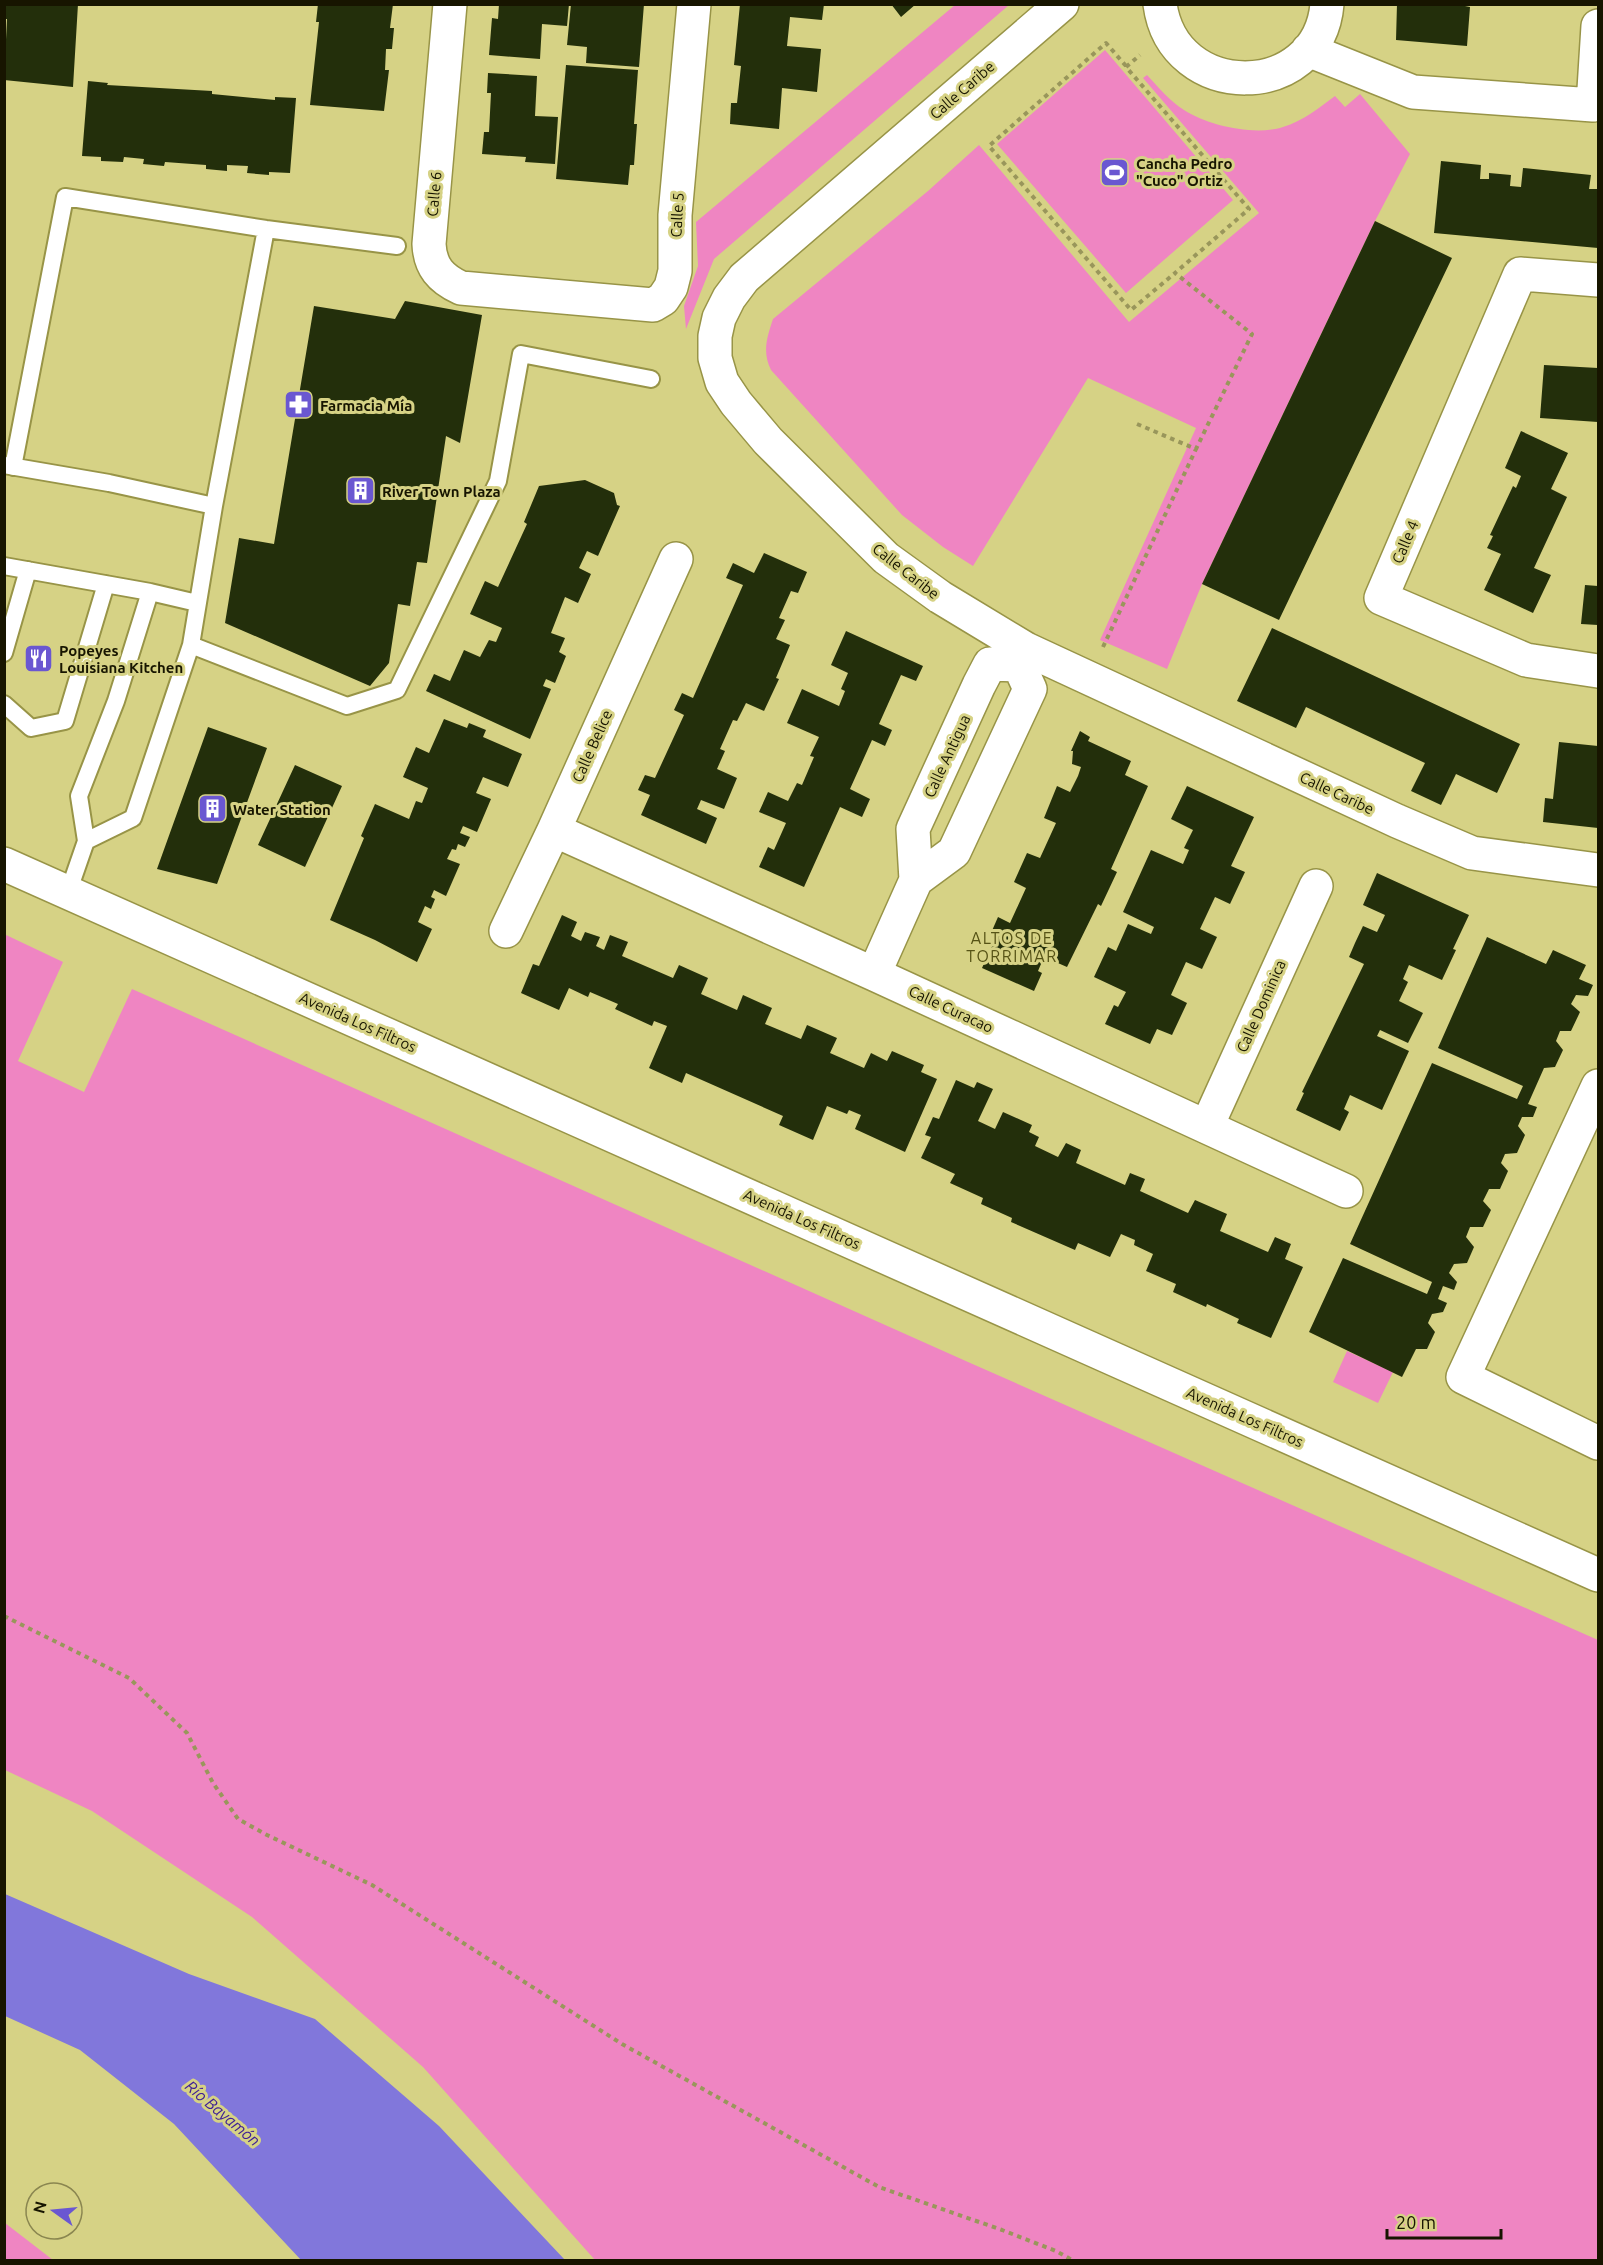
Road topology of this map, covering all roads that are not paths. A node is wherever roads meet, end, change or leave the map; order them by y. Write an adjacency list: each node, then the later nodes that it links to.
1 (450, 4): 11 (street, Calle 6)
2 (694, 4): 11 (street, Calle 5)
3 (1062, 4): 23 (street, Calle Caribe)
4 (1327, 4): 7 (street)
5 (1164, 18): 7 (street)
6 (1599, 26): 7 (street)
7 (1308, 50)
8 (266, 229): 9 (lane); 13 (lane); 14 (lane)
9 (397, 246)
10 (1599, 280): 24 (street, Calle 4)
11 (541, 295)
12 (651, 378): 21 (lane)
13 (9, 466): 14 (lane)
14 (214, 506): 20 (lane)
15 (676, 559): 30 (street, Calle Belice)
16 (4, 566): 17 (lane)
17 (28, 570): 18 (lane); 22 (lane)
18 (106, 584): 19 (lane); 25 (lane)
19 (150, 592): 20 (lane); 31 (lane)
20 (197, 603): 21 (lane)
21 (191, 645): 31 (lane)
22 (4, 653)
23 (1022, 657): 26 (street, Calle Antigua); 27 (street); 33 (street, Calle Caribe)
24 (1599, 671)
25 (4, 704)
26 (967, 714): 27 (street); 28 (street, Calle Antigua)
27 (1009, 734): 29 (street)
28 (933, 786): 29 (street); 34 (street, Calle Antigua)
29 (976, 805): 34 (street)
30 (554, 830): 37 (street, Calle Belice); 38 (street, Calle Curacao)
31 (86, 841): 36 (lane)
32 (4, 864): 36 (street, Avenida Los Filtros)
33 (1599, 870)
34 (916, 879): 38 (street, Calle Antigua)
35 (1316, 886): 40 (street, Calle Dominica)
36 (68, 893): 43 (street, Avenida Los Filtros)
37 (506, 931)
38 (874, 974): 40 (street, Calle Curacao)
39 (1599, 1086): 42 (street)
40 (1206, 1126): 41 (street, Calle Curacao)
41 (1346, 1191)
42 (1599, 1443)
43 (1599, 1575)

